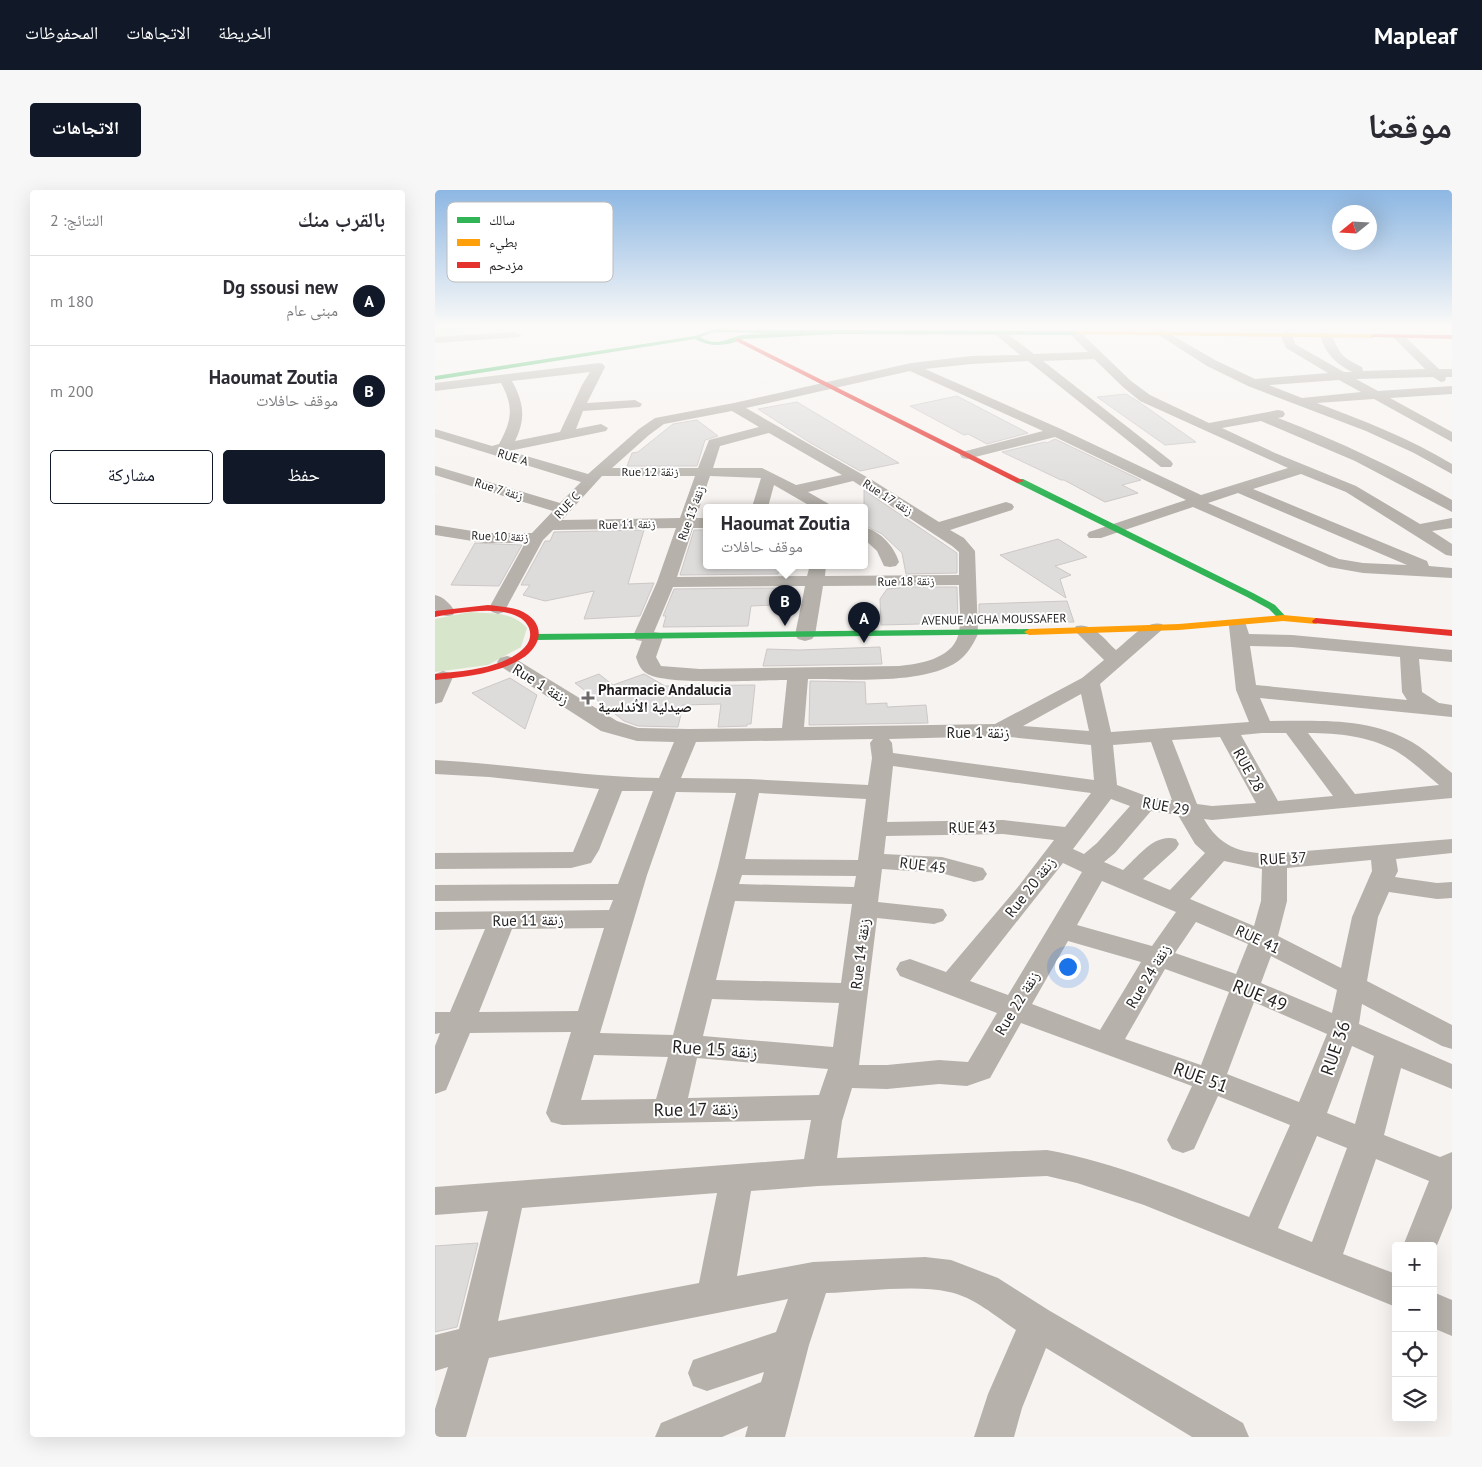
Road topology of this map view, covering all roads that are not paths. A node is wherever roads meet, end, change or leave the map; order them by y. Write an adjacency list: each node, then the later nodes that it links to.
1 (468, 383): 14 (street)
2 (507, 383): 45 (street)
3 (590, 383): 17 (street)
4 (801, 383): 15 (street)
5 (824, 383): 13 (street)
6 (841, 383): 13 (street)
7 (947, 383): 37 (street)
8 (1063, 383): 49 (street)
9 (1126, 383): 27 (street)
10 (1251, 383): 19 (street)
11 (1354, 383): 18 (street)
12 (1452, 384): 18 (street)
13 (829, 386): 15 (street); 46 (street)
14 (435, 387)
15 (815, 390): 22 (street); 36 (street)
16 (602, 391): 17 (street)
17 (585, 392): 21 (street)
18 (1374, 394): 19 (street); 25 (street)
19 (1301, 401): 24 (street)
20 (635, 404): 21 (street)
21 (579, 407): 39 (street)
22 (734, 407): 33 (street, Rue 17 زنقة); 56 (street, RUE C)
23 (1427, 407): 25 (street)
24 (1319, 408): 28 (street); 29 (street)
25 (1401, 408): 28 (street); 35 (street)
26 (1202, 411): 27 (street)
27 (1175, 412): 31 (street)
28 (1338, 415): 30 (street)
29 (1263, 417): 31 (street); 34 (street)
30 (1353, 420): 34 (street); 40 (street)
31 (1208, 427): 41 (street)
32 (601, 428): 39 (street)
33 (771, 428): 53 (street, Rue 13 زنقة); 58 (street, Rue 17 زنقة)
34 (1297, 430): 41 (street); 42 (street)
35 (1450, 430)
36 (894, 431)
37 (1056, 432): 46 (street); 65 (street)
38 (435, 433): 45 (street, RUE A)
39 (565, 435): 45 (street)
40 (1387, 435): 42 (street); 44 (street)
41 (1236, 439): 47 (street)
42 (1332, 443): 47 (street); 48 (street)
43 (1452, 443): 44 (street)
44 (1413, 447): 48 (street); 51 (street)
45 (492, 452): 56 (street, RUE A)
46 (967, 455): 81 (street)
47 (1270, 456): 54 (street)
48 (1365, 461): 54 (street); 57 (street)
49 (1166, 464)
50 (462, 466): 52 (street)
51 (1451, 467): 57 (street)
52 (438, 471): 71 (street, Rue 7 زنقة)
53 (706, 471): 55 (street, Rue 12 زنقة); 56 (street, Rue 12 زنقة); 74 (street, Rue 13 زنقة)
54 (1305, 471): 59 (street); 60 (street)
55 (766, 474): 61 (street); 66 (street)
56 (594, 476): 71 (street, RUE C)
57 (1400, 477): 60 (street); 63 (street)
58 (861, 480): 61 (street); 64 (street); 76 (street, Rue 17 زنقة)
59 (1239, 488): 65 (street); 85 (street)
60 (1351, 489): 69 (street)
61 (795, 490): 64 (street)
62 (1452, 494): 63 (street)
63 (1435, 496): 69 (street); 70 (street)
64 (809, 499): 67 (street)
65 (1196, 501): 81 (street); 85 (street)
66 (761, 504)
67 (818, 504)
68 (1005, 507): 76 (street)
69 (1383, 507): 77 (street)
70 (1452, 507)
71 (563, 509): 75 (street, RUE C)
72 (703, 523): 74 (street, Rue 11 زنقة)
73 (1452, 523): 77 (street)
74 (686, 524): 75 (street, Rue 11 زنقة); 88 (street, Rue 13 زنقة)
75 (549, 525): 82 (street, RUE C)
76 (938, 528): 87 (street, Rue 17 زنقة)
77 (1418, 529): 83 (street)
78 (435, 530): 82 (street, Rue 10 زنقة)
79 (1091, 533): 81 (street)
80 (868, 535): 84 (street)
81 (1114, 536): 91 (street)
82 (537, 538): 89 (street, RUE C)
83 (1449, 546)
84 (890, 562)
85 (1445, 572)
86 (817, 573): 87 (street, Rue 18 زنقة); 88 (street, Rue 18 زنقة); 97 (street)
87 (967, 580): 96 (street, Rue 17 زنقة)
88 (666, 582): 98 (street, Rue 13 زنقة)
89 (498, 608): 90 (street); 99 (street)
90 (439, 609)
91 (1283, 618): 92 (street, AVENUE AICHA MOUSSAFER); 95 (street, AVENUE AICHA MOUSSAFER); 100 (street)
92 (1237, 623): 93 (street, AVENUE AICHA MOUSSAFER); 100 (street); 108 (street)
93 (1155, 628): 94 (street, AVENUE AICHA MOUSSAFER); 103 (street)
94 (1083, 630): 96 (street, AVENUE AICHA MOUSSAFER); 103 (street)
95 (1452, 633)
96 (968, 634): 97 (street, AVENUE AICHA MOUSSAFER); 105 (street)
97 (805, 635): 98 (street, AVENUE AICHA MOUSSAFER)
98 (648, 636): 99 (street, AVENUE AICHA MOUSSAFER); 105 (street, Rue 13 زنقة)
99 (535, 637): 104 (street)
100 (1292, 641): 101 (street)
101 (1409, 652): 102 (street); 110 (street)
102 (1452, 656)
103 (1116, 660): 107 (street)
104 (507, 662): 106 (street); 118 (street, Rue 1 زنقة)
105 (798, 674): 117 (street)
106 (439, 677): 109 (street)
107 (1089, 682): 113 (street); 119 (street)
108 (1246, 690): 110 (street); 111 (street)
109 (435, 698)
110 (1442, 710)
111 (1262, 727): 112 (street, Rue 1 زنقة); 114 (street, Rue 1 زنقة)
112 (1292, 727): 124 (street, Rue 1 زنقة); 130 (street)
113 (999, 730): 115 (street, Rue 1 زنقة); 119 (street, Rue 1 زنقة)
114 (1227, 730): 116 (street, Rue 1 زنقة); 132 (street, RUE 28)
115 (930, 732): 120 (street, Rue 1 زنقة); 121 (street)
116 (1159, 734): 119 (street, Rue 1 زنقة); 133 (street, RUE 37)
117 (792, 735): 118 (street, Rue 1 زنقة); 120 (street, Rue 1 زنقة)
118 (688, 736): 125 (street)
119 (1102, 739): 127 (street)
120 (881, 746): 121 (street, RUE 29); 129 (street, Rue 14 زنقة)
121 (929, 765): 127 (street, RUE 29)
122 (435, 767): 123 (street)
123 (613, 784): 125 (street); 141 (street)
124 (1452, 784)
125 (665, 786): 126 (street); 149 (street)
126 (749, 786): 129 (street); 145 (street)
127 (1106, 789): 131 (street, RUE 29); 135 (street, Rue 20 زنقة)
128 (1452, 791): 130 (street, RUE 29)
129 (879, 793): 134 (street, Rue 14 زنقة)
130 (1348, 800): 132 (street, RUE 29)
131 (1145, 803): 133 (street, RUE 29); 143 (street, Rue 22 زنقة)
132 (1271, 809): 133 (street, RUE 29)
133 (1189, 810): 138 (street, RUE 37)
134 (875, 829): 135 (street, RUE 43); 142 (street, Rue 14 زنقة)
135 (1064, 843): 143 (street, RUE 41); 161 (street, Rue 20 زنقة)
136 (1167, 844): 146 (street)
137 (1452, 846): 139 (street, RUE 37)
138 (1220, 851): 140 (street, RUE 37); 152 (street, Rue 24 زنقة)
139 (1383, 853): 140 (street, RUE 37); 147 (street, RUE 36)
140 (1275, 861): 158 (street)
141 (435, 862)
142 (870, 864): 144 (street, RUE 45); 145 (street, RUE 45); 151 (street, Rue 14 زنقة)
143 (1093, 865): 146 (street, RUE 41); 157 (street, Rue 22 زنقة)
144 (974, 874)
145 (728, 879): 151 (street); 164 (street)
146 (1126, 880): 152 (street, RUE 41)
147 (1381, 883): 150 (street); 162 (street, RUE 36)
148 (435, 892): 149 (street)
149 (629, 892): 154 (street)
150 (1447, 896)
151 (866, 902): 153 (street); 165 (street, Rue 14 زنقة)
152 (1182, 905): 158 (street, RUE 41); 159 (street, Rue 24 زنقة)
153 (934, 916)
154 (621, 919): 156 (street, Rue 11 زنقة); 169 (street)
155 (435, 921): 156 (street, Rue 11 زنقة)
156 (502, 921): 167 (street)
157 (1062, 930): 159 (street, RUE 49); 166 (street, Rue 22 زنقة)
158 (1263, 940): 162 (street, RUE 41); 163 (street)
159 (1158, 957): 163 (street, RUE 49); 171 (street, Rue 24 زنقة)
160 (910, 969): 161 (street, RUE 51)
161 (952, 984): 166 (street, RUE 51)
162 (1352, 986): 168 (street, RUE 36); 170 (street, RUE 41)
163 (1245, 987): 168 (street, RUE 49); 177 (street)
164 (699, 988): 165 (street); 172 (street)
165 (855, 993): 175 (street, Rue 14 زنقة)
166 (1014, 1008): 171 (street, RUE 51); 174 (street, Rue 22 زنقة)
167 (447, 1023): 169 (street, Rue 15 زنقة); 178 (street)
168 (1343, 1030): 173 (street, RUE 49); 181 (street, RUE 36)
169 (586, 1033): 172 (street, Rue 15 زنقة); 180 (street, Rue 17 زنقة)
170 (1452, 1038)
171 (1107, 1044): 177 (street, RUE 51)
172 (685, 1046): 175 (street, Rue 15 زنقة); 180 (street)
173 (1391, 1050): 176 (street, RUE 49); 183 (street)
174 (983, 1061): 175 (street, Rue 15 زنقة)
175 (844, 1068): 179 (street, Rue 14 زنقة)
176 (1452, 1077)
177 (1210, 1080): 181 (street, RUE 51); 182 (street)
178 (435, 1082)
179 (831, 1107): 180 (street, Rue 17 زنقة); 185 (street, Rue 14 زنقة)
180 (669, 1110)
181 (1309, 1118): 183 (street, RUE 51); 189 (street, RUE 36)
182 (1183, 1140)
183 (1366, 1141): 184 (street, RUE 51); 191 (street)
184 (1450, 1169): 190 (street)
185 (818, 1172): 186 (street); 189 (street)
186 (737, 1177): 187 (street); 194 (street)
187 (508, 1197): 188 (street); 198 (street)
188 (435, 1202)
189 (1259, 1235): 191 (street)
190 (1422, 1242)
191 (1323, 1260): 193 (street)
192 (813, 1278): 194 (street); 197 (street); 199 (street)
193 (1392, 1289)
194 (715, 1297): 198 (street)
195 (1437, 1312): 196 (street)
196 (1452, 1319)
197 (1037, 1323): 206 (street); 207 (street)
198 (475, 1342): 200 (street); 203 (street)
199 (790, 1345): 201 (street); 202 (street)
200 (435, 1352)
201 (707, 1373)
202 (777, 1394): 204 (street); 205 (street)
203 (446, 1437)
204 (675, 1437)
205 (765, 1437)
206 (995, 1437)
207 (1229, 1437)

